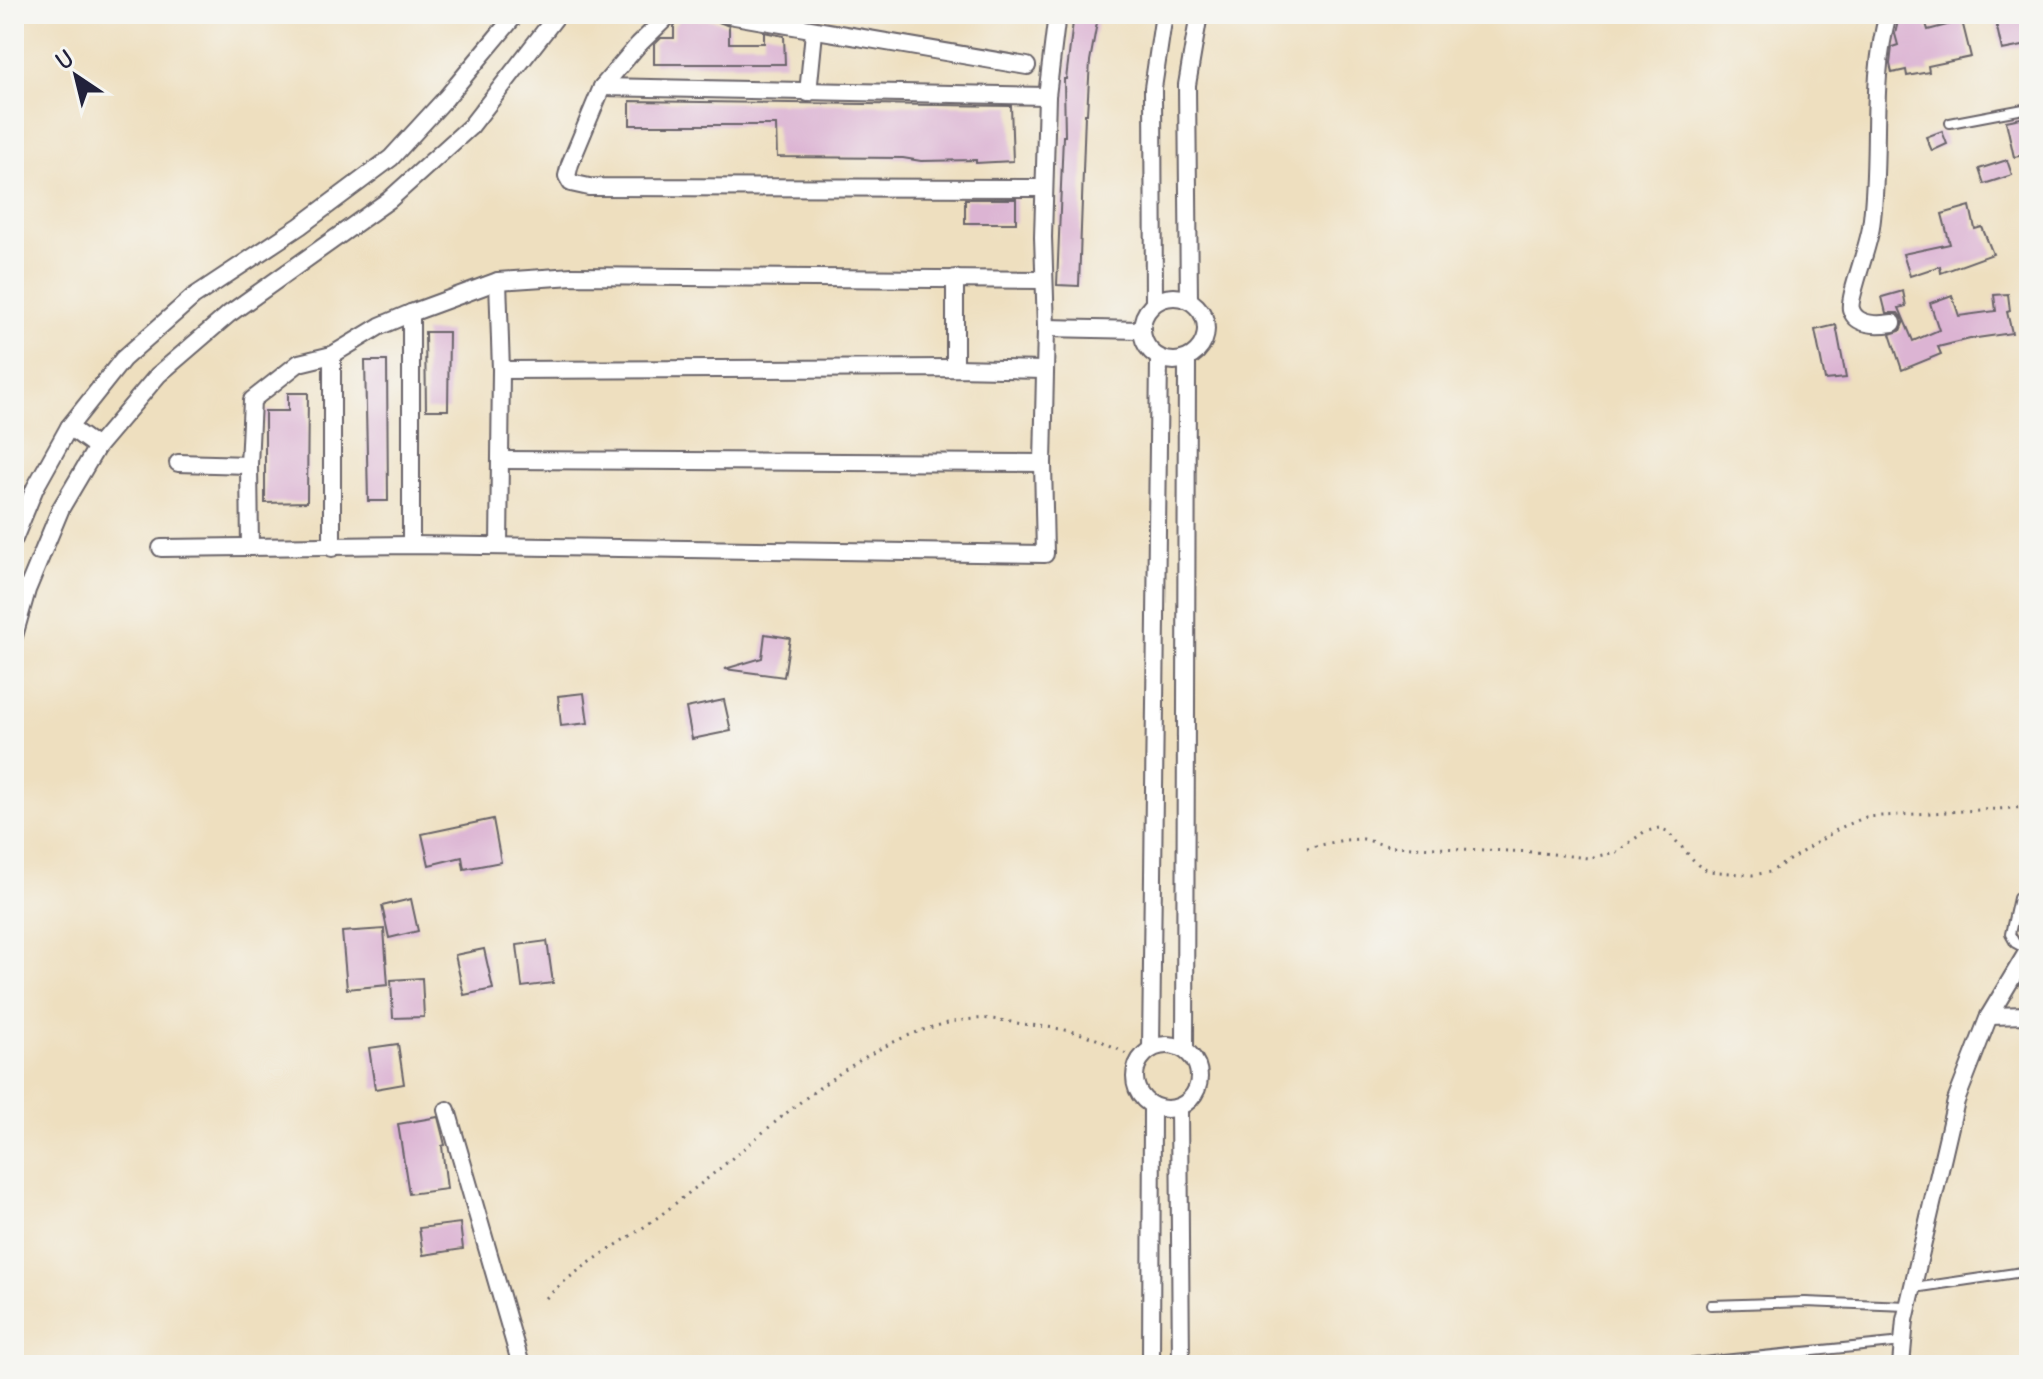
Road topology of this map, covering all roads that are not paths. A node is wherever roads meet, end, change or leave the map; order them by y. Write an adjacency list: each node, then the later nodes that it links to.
1 (516, 14): 33 (street)
2 (536, 14): 9 (street)
3 (670, 14): 12 (street)
4 (723, 14): 10 (street)
5 (1057, 14): 14 (street)
6 (1164, 14): 22 (street)
7 (1199, 14): 21 (street)
8 (1888, 14): 24 (street)
9 (554, 20): 34 (street)
10 (814, 32): 11 (street); 13 (street)
11 (1027, 66)
12 (602, 87): 13 (street); 17 (street)
13 (808, 93): 14 (street)
14 (1047, 96): 17 (street)
15 (2029, 108): 16 (lane)
16 (1950, 123)
17 (1044, 188): 19 (street)
18 (955, 278): 19 (street); 20 (street); 30 (street)
19 (1042, 280): 25 (street)
20 (498, 281): 23 (street); 31 (street)
21 (1189, 300): 22 (street); 29 (street)
22 (1154, 303): 26 (street)
23 (411, 313): 27 (street); 40 (street)
24 (1893, 323)
25 (1046, 328): 26 (street); 32 (street)
26 (1141, 330): 28 (street)
27 (332, 355): 38 (street); 44 (street)
28 (1159, 358): 29 (street); 50 (street)
29 (1187, 359): 51 (street)
30 (955, 368): 31 (street); 32 (street)
31 (501, 370): 35 (street)
32 (1045, 370): 37 (street)
33 (69, 427): 34 (street); 39 (street)
34 (97, 447): 45 (street)
35 (501, 460): 37 (street); 41 (street)
36 (178, 463): 38 (street)
37 (1043, 463): 41 (street)
38 (249, 465): 42 (street)
39 (14, 539)
40 (411, 545): 41 (street); 44 (street)
41 (499, 546)
42 (250, 547): 43 (street); 44 (street)
43 (161, 548)
44 (332, 548)
45 (14, 636)
46 (2018, 898): 47 (lane)
47 (2029, 949): 49 (street)
48 (2029, 1015): 49 (street)
49 (1989, 1016): 56 (street)
50 (1151, 1049): 51 (street); 52 (street)
51 (1185, 1050): 53 (street)
52 (1152, 1107): 53 (street); 62 (street)
53 (1179, 1108): 63 (street)
54 (447, 1110): 61 (street)
55 (2029, 1271): 56 (lane)
56 (1913, 1288): 58 (street)
57 (1711, 1305): 58 (lane)
58 (1908, 1306): 59 (street)
59 (1904, 1342): 60 (lane); 64 (street)
60 (1683, 1364)
61 (521, 1365)
62 (1151, 1365)
63 (1181, 1365)
64 (1901, 1365)

